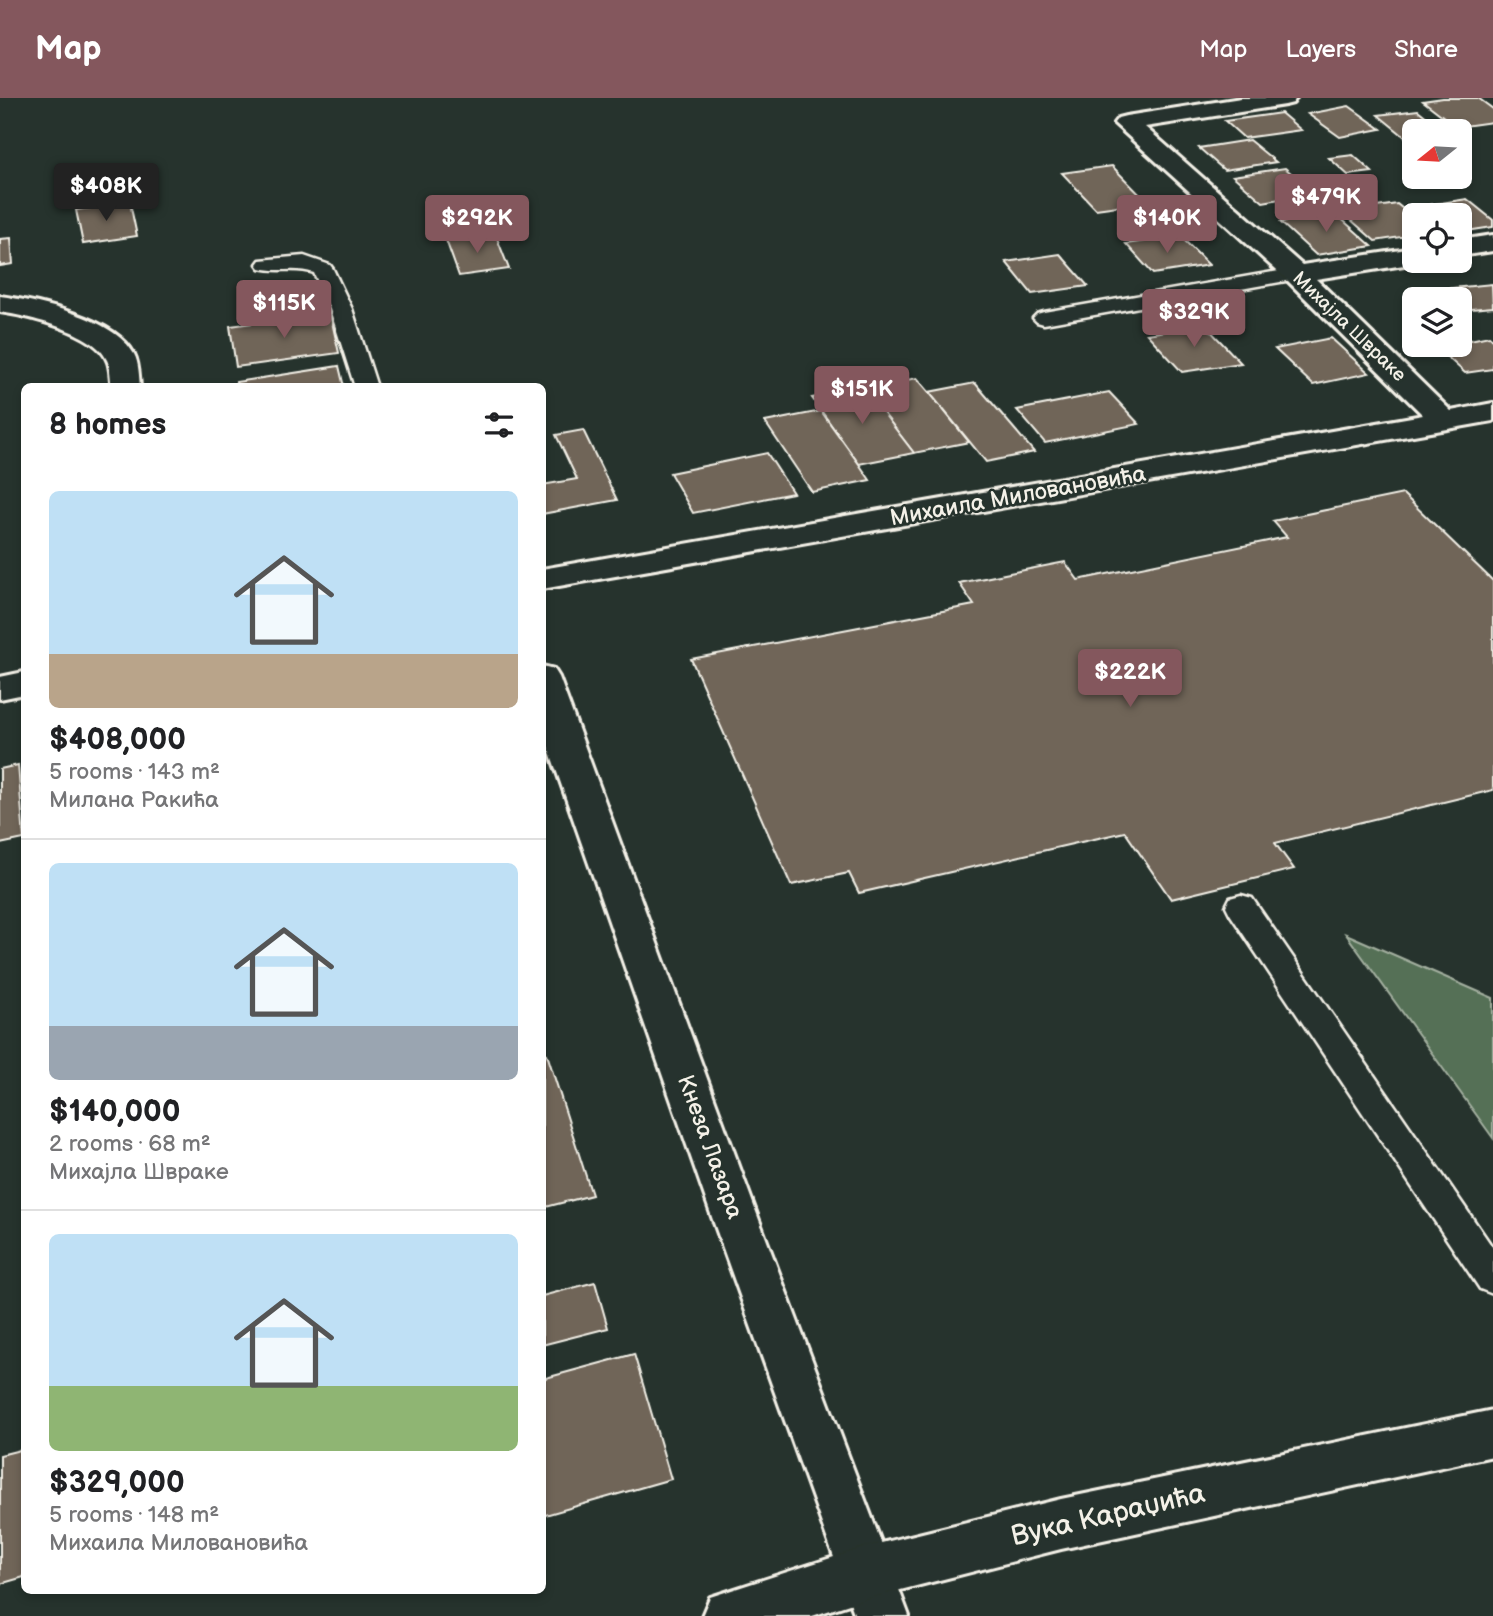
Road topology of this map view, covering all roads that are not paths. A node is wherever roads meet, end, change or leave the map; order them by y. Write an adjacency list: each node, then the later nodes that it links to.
1 (1285, 98): 6 (street, Михајла Швраке)
2 (1493, 243): 3 (street)
3 (1472, 246)
4 (1402, 258): 6 (street)
5 (267, 264): 10 (lane)
6 (1296, 275): 8 (lane); 12 (street, Михајла Швраке)
7 (0, 304): 9 (street)
8 (1044, 318)
9 (125, 383)
10 (365, 383)
11 (1493, 412): 12 (street, Михаила Миловановића)
12 (1446, 422): 13 (street, Михаила Миловановића)
13 (546, 578)
14 (21, 684): 15 (street)
15 (0, 688)
16 (546, 688): 20 (street, Кнеза Лазара)
17 (1241, 906): 18 (lane)
18 (1493, 1278)
19 (1493, 1433): 20 (street, Вука Караџића)
20 (874, 1595): 21 (street, Вука Караџића)
21 (729, 1616)

